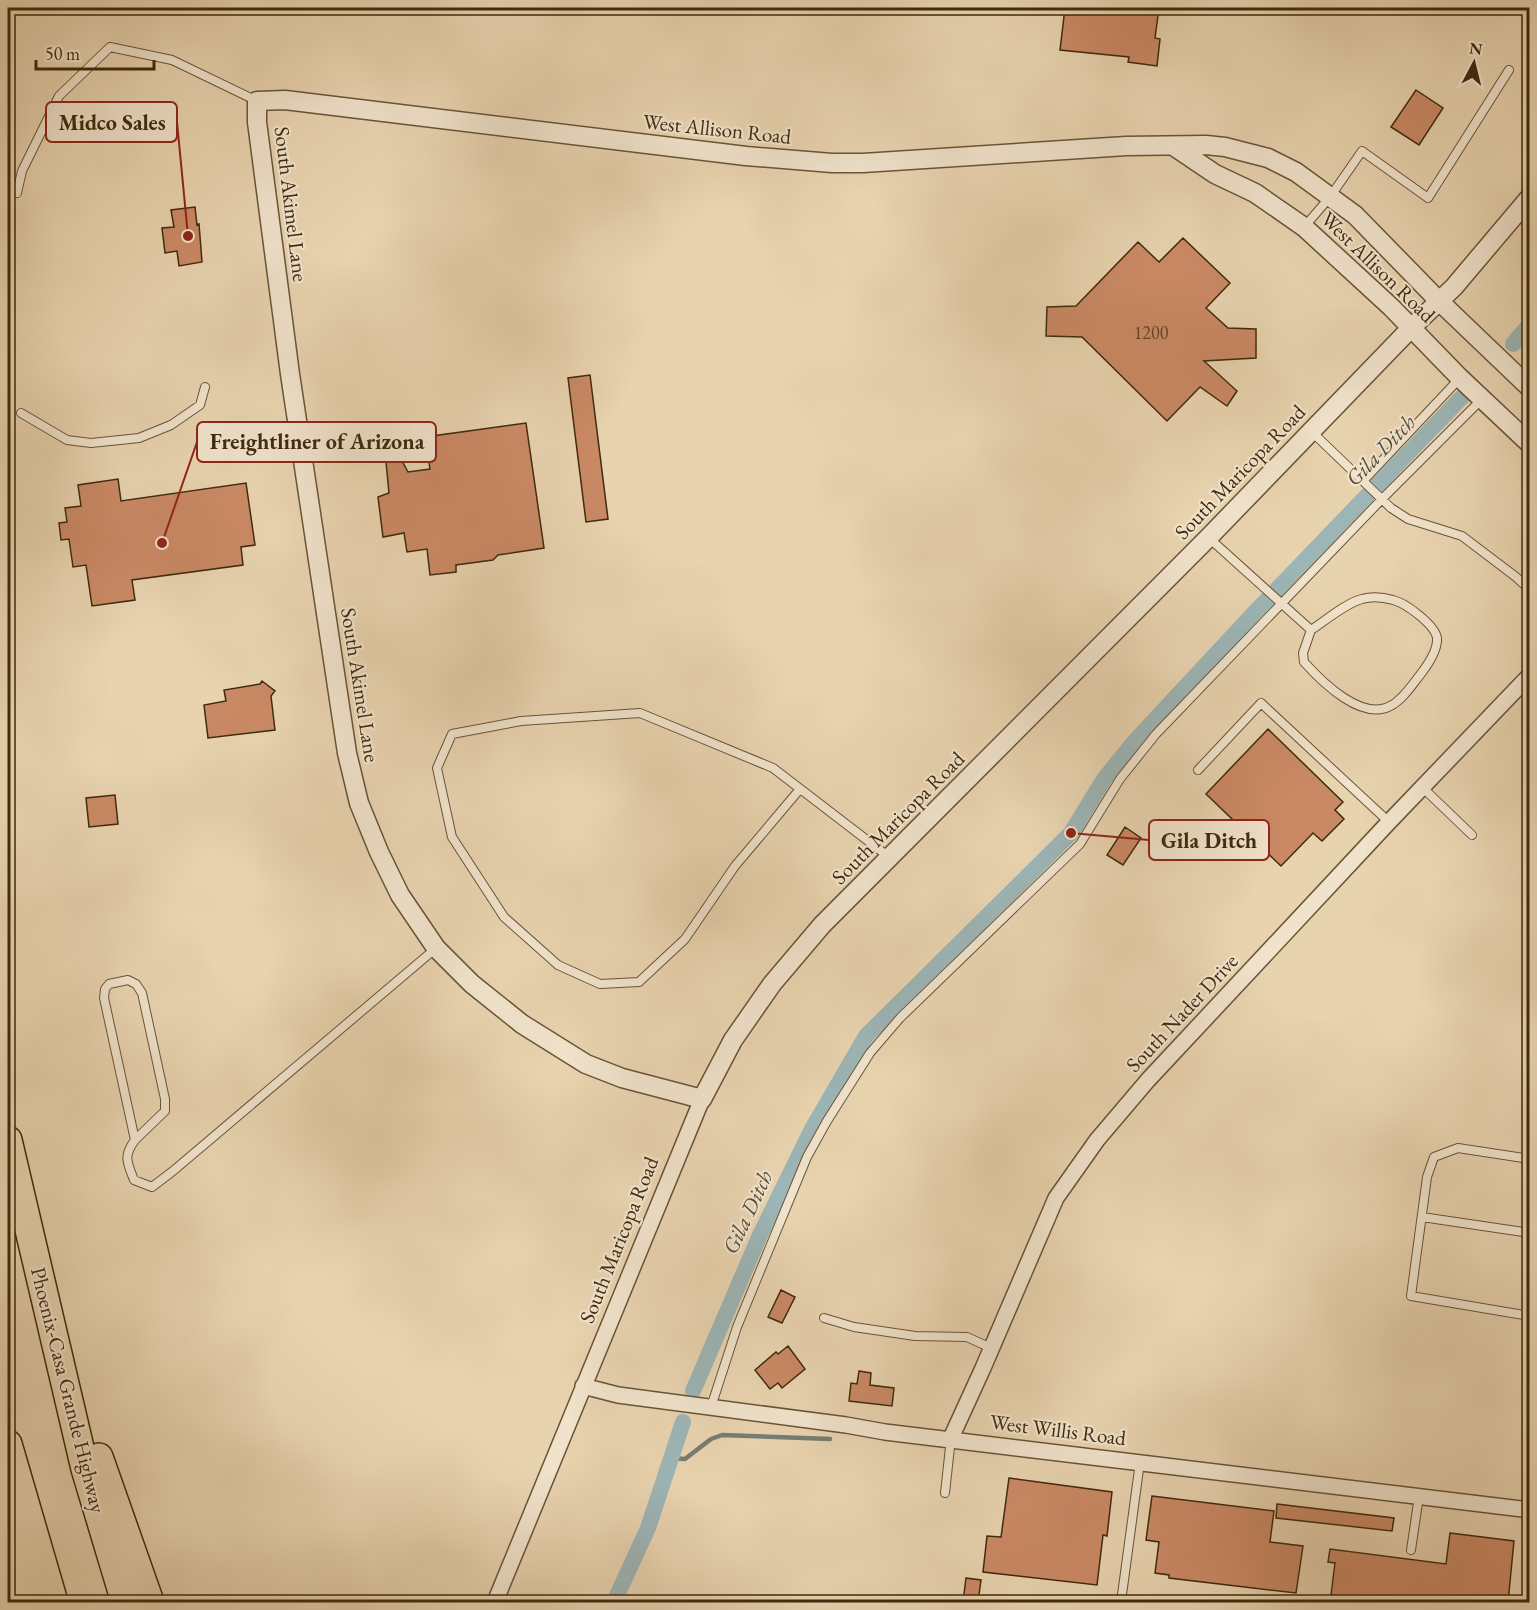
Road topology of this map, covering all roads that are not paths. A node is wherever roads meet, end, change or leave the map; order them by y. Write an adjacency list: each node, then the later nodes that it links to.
1 (1509, 70): 6 (lane)
2 (257, 101): 3 (street, West Allison Road); 4 (lane); 30 (street, South Akimel Lane)
3 (1175, 147): 6 (street, West Allison Road); 7 (street, West Allison Road)
4 (17, 193)
5 (1530, 196): 8 (street, South Maricopa Road)
6 (1330, 197): 7 (lane); 8 (street, West Allison Road)
7 (1304, 227): 9 (street, West Allison Road)
8 (1439, 301): 9 (street, South Maricopa Road); 12 (street, West Allison Road)
9 (1411, 328): 10 (street, West Allison Road); 15 (street, South Maricopa Road)
10 (1460, 378): 13 (street, West Allison Road); 17 (lane)
11 (205, 387): 14 (lane)
12 (1530, 388)
13 (1482, 399): 16 (street, West Allison Road); 18 (lane)
14 (21, 413)
15 (1311, 431): 17 (lane); 19 (street, South Maricopa Road)
16 (1530, 444)
17 (1363, 481): 18 (lane)
18 (1382, 499): 20 (lane); 21 (lane)
19 (1209, 537): 21 (lane); 29 (street, South Maricopa Road)
20 (1530, 590)
21 (1281, 604): 22 (lane); 42 (lane)
22 (1311, 630): 22 (lane)
23 (1530, 675): 25 (street, South Nader Drive)
24 (1198, 770): 27 (lane)
25 (1422, 787): 27 (street, South Nader Drive); 28 (lane)
26 (800, 789): 26 (lane); 29 (lane)
27 (1389, 822): 39 (street, South Nader Drive)
28 (1472, 835)
29 (890, 858): 31 (street, South Maricopa Road)
30 (436, 948): 31 (street, South Akimel Lane); 33 (lane)
31 (702, 1099): 41 (street, South Maricopa Road)
32 (8, 1140): 40 (highway, Phoenix-Casa Grande Highway)
33 (135, 1140): 33 (lane)
34 (1530, 1159): 35 (lane)
35 (1422, 1217): 36 (lane); 37 (lane)
36 (1530, 1233)
37 (1530, 1316)
38 (824, 1318): 39 (lane)
39 (992, 1348): 43 (street, South Nader Drive)
40 (59, 1355): 53 (highway, Phoenix-Casa Grande Highway); 54 (highway)
41 (583, 1386): 42 (street, West Willis Road); 55 (street, South Maricopa Road)
42 (711, 1407): 43 (street, West Willis Road)
43 (951, 1438): 45 (street, West Willis Road); 47 (lane)
44 (8, 1444): 52 (highway)
45 (1140, 1462): 48 (street, West Willis Road); 56 (lane)
46 (8, 1491): 51 (highway)
47 (945, 1493)
48 (1419, 1496): 49 (street, West Willis Road); 50 (lane)
49 (1530, 1510)
50 (1412, 1550)
51 (30, 1602)
52 (54, 1602)
53 (125, 1602)
54 (150, 1602)
55 (495, 1602)
56 (1121, 1602)

